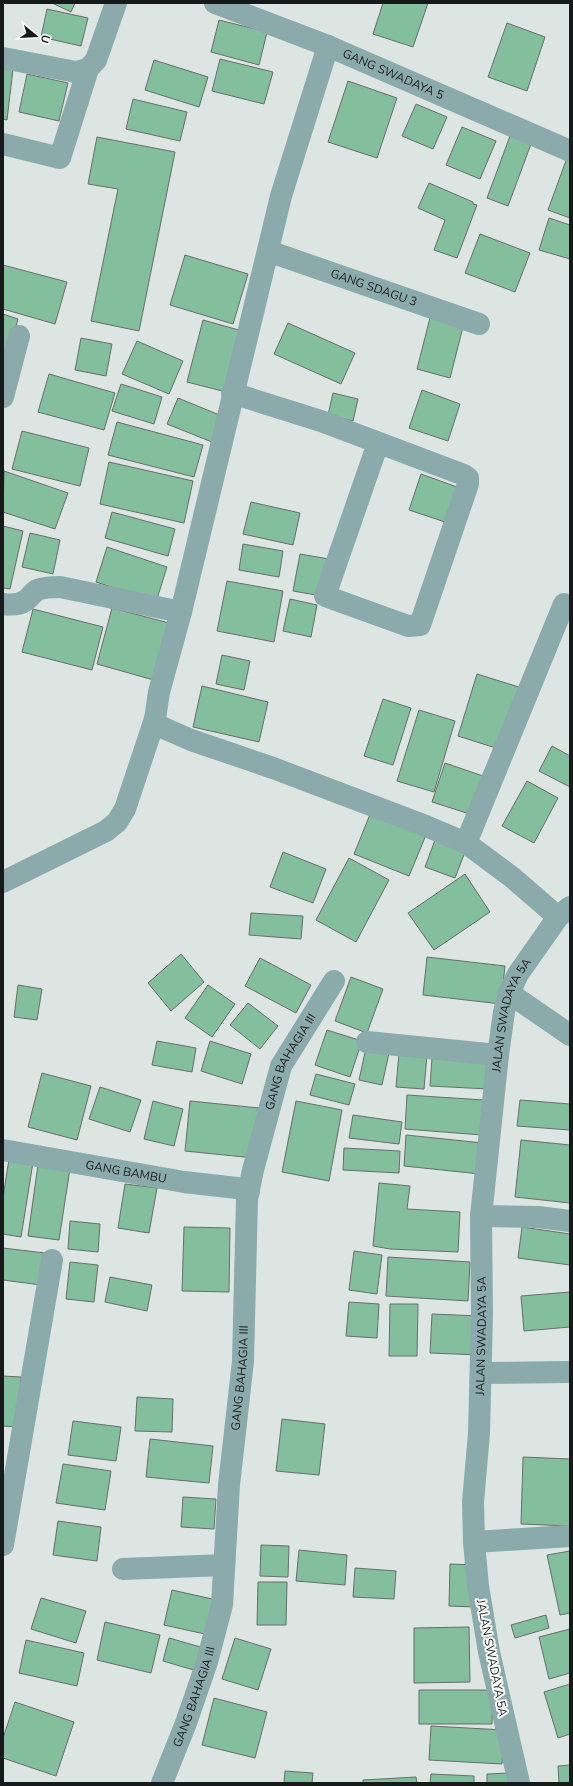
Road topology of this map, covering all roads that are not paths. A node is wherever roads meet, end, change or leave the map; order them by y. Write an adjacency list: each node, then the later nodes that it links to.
1 (116, 3): 5 (street)
2 (215, 3): 3 (street, GANG SWADAYA 5)
3 (328, 46): 7 (street, GANG SWADAYA 5); 8 (street)
4 (3, 58): 5 (street)
5 (88, 69): 6 (street)
6 (3, 144)
7 (570, 150)
8 (268, 251): 9 (street, GANG SDAGU 3); 11 (street)
9 (479, 324)
10 (19, 336): 12 (street)
11 (232, 393): 13 (street); 16 (street)
12 (3, 398)
13 (378, 443): 13 (street)
14 (3, 604): 16 (street)
15 (564, 604): 18 (street)
16 (180, 612): 17 (street)
17 (155, 719): 18 (street); 19 (street)
18 (466, 843): 20 (street)
19 (3, 882)
20 (564, 912): 22 (street, JALAN SWADAYA 5A)
21 (334, 982): 27 (street, GANG BAHAGIA III)
22 (509, 993): 23 (street); 25 (street, JALAN SWADAYA 5A)
23 (570, 1035)
24 (367, 1042): 25 (street)
25 (498, 1055): 28 (street, JALAN SWADAYA 5A)
26 (3, 1150): 27 (street, GANG BAMBU)
27 (249, 1191): 36 (street, GANG BAHAGIA III)
28 (481, 1216): 29 (street); 32 (street, JALAN SWADAYA 5A)
29 (570, 1221)
30 (52, 1260): 35 (street)
31 (570, 1372): 32 (street)
32 (481, 1373): 34 (street, JALAN SWADAYA 5A)
33 (570, 1536): 34 (street)
34 (474, 1542): 39 (street, JALAN SWADAYA 5A)
35 (3, 1545)
36 (224, 1565): 37 (street); 38 (street, GANG BAHAGIA III)
37 (123, 1569)
38 (162, 1783)
39 (519, 1783)

